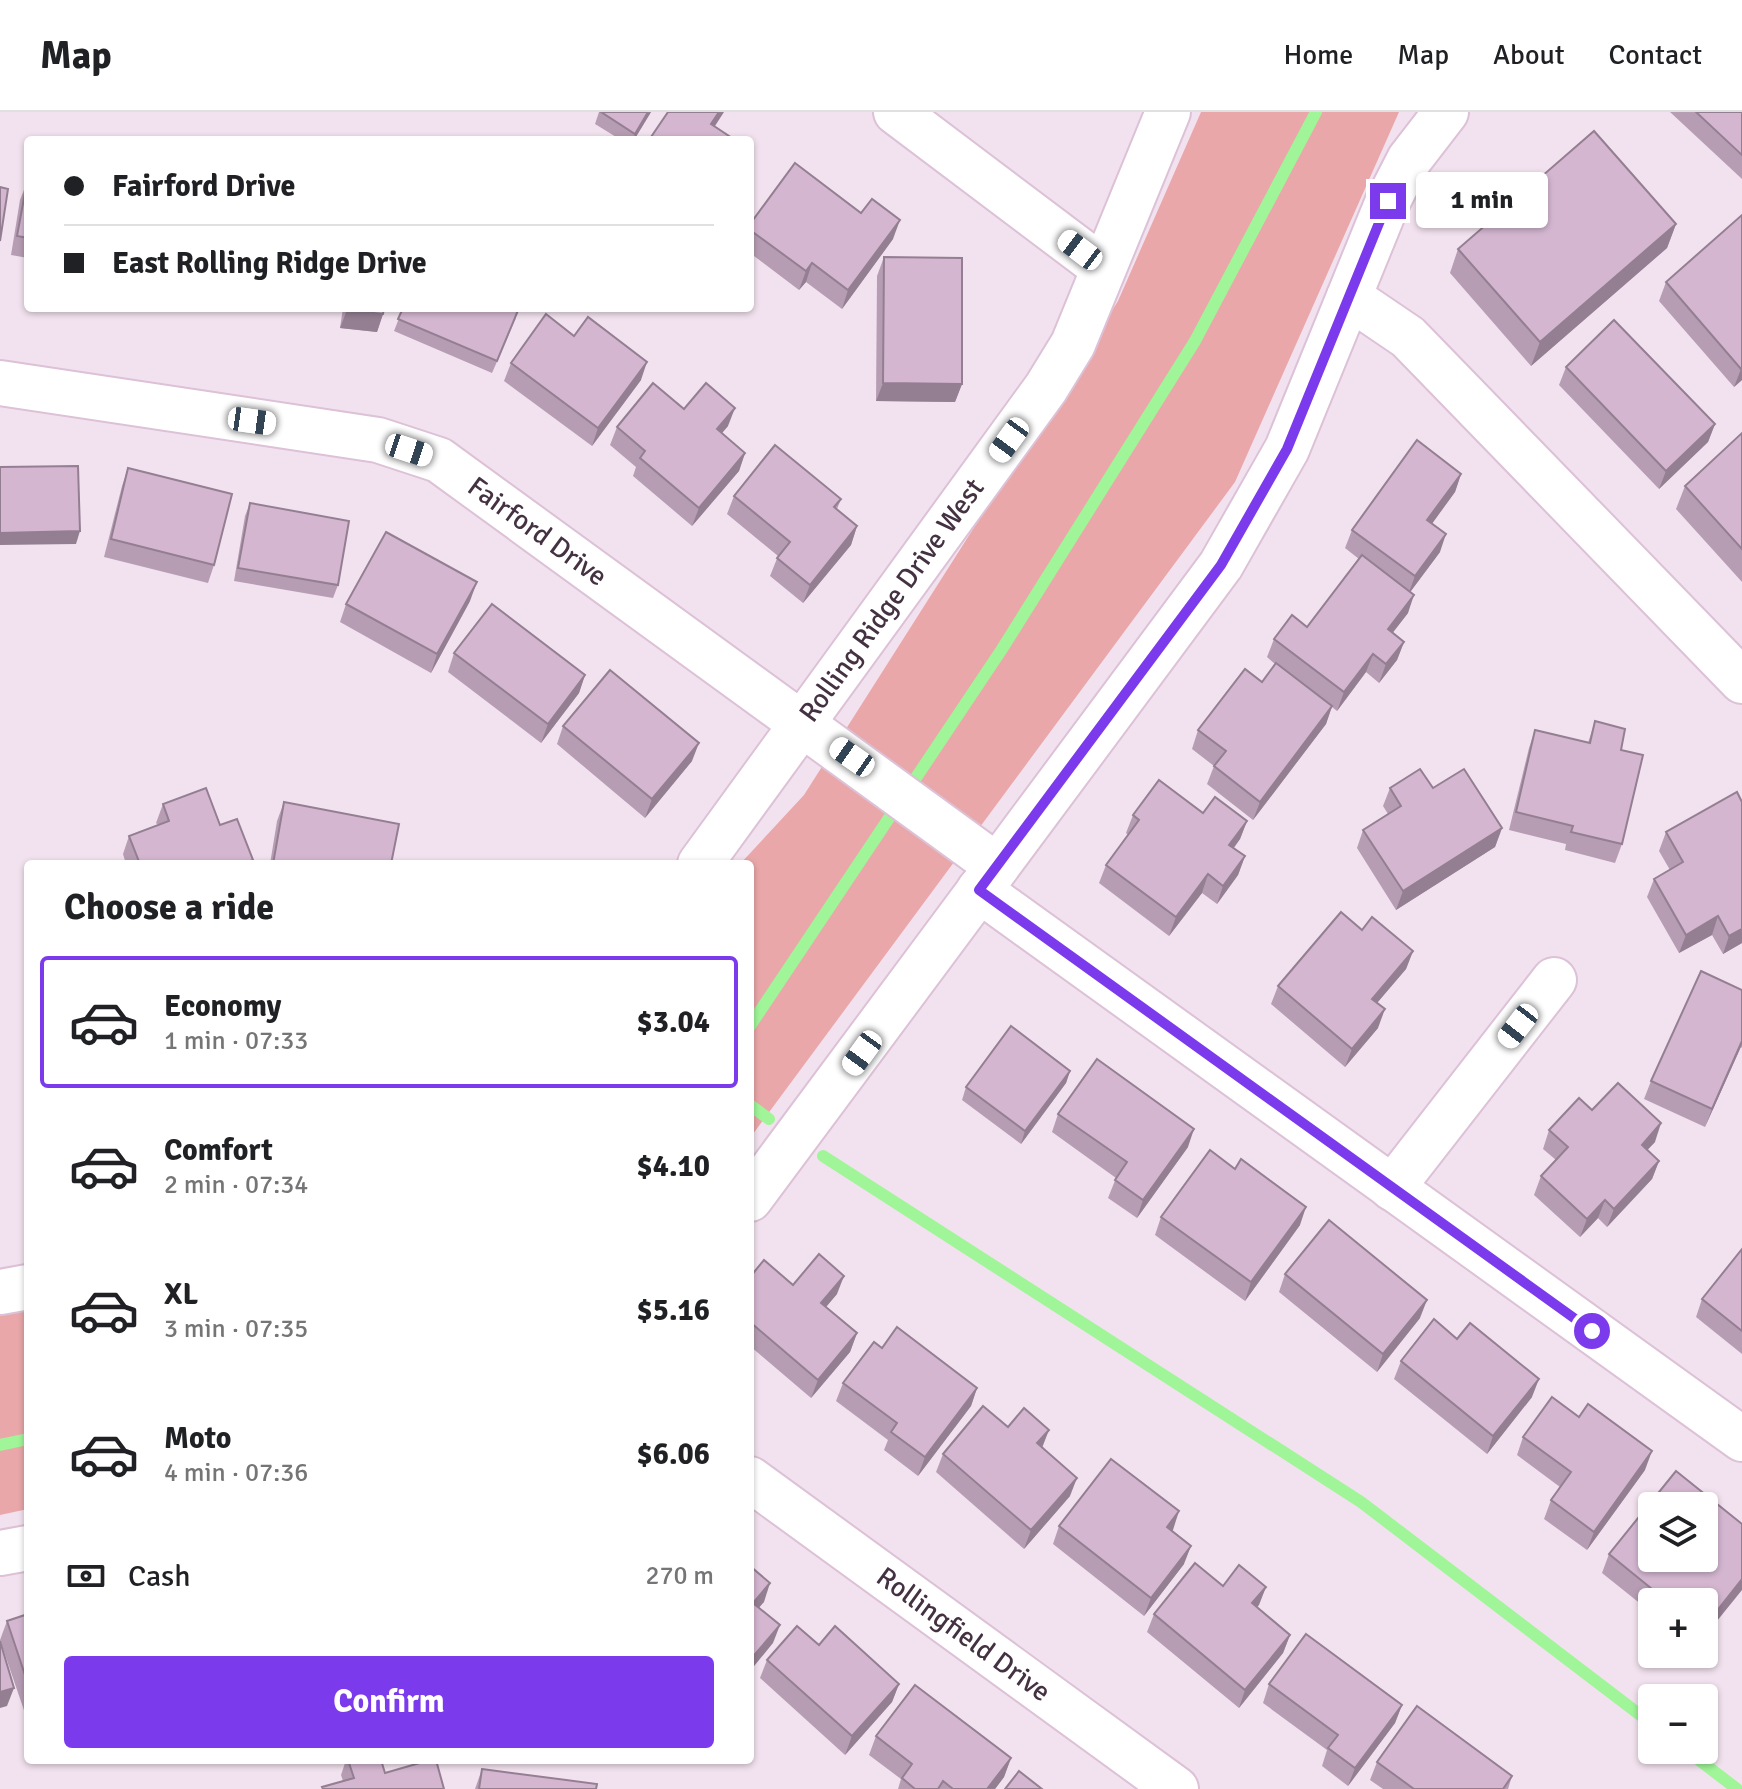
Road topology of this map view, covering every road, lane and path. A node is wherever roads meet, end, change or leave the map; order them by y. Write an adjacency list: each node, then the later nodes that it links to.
1 (896, 112): 4 (street)
2 (1168, 112): 4 (street, Rolling Ridge Drive West)
3 (1446, 112): 5 (street)
4 (1103, 268): 8 (street, Rolling Ridge Drive West)
5 (1349, 297): 7 (street); 10 (street)
6 (0, 383): 8 (street, Fairford Drive)
7 (1742, 681)
8 (802, 723): 9 (street, Rolling Ridge Drive West); 10 (street, Fairford Drive)
9 (703, 860)
10 (988, 878): 12 (street, Fairford Drive); 13 (street)
11 (1554, 980): 12 (street)
12 (1392, 1188): 16 (street, Fairford Drive)
13 (754, 1194)
14 (24, 1288): 15 (street)
15 (0, 1292)
16 (1742, 1439)
17 (754, 1482): 20 (street, Rollingfield Drive)
18 (24, 1549): 19 (street)
19 (0, 1553)
20 (1176, 1789)

